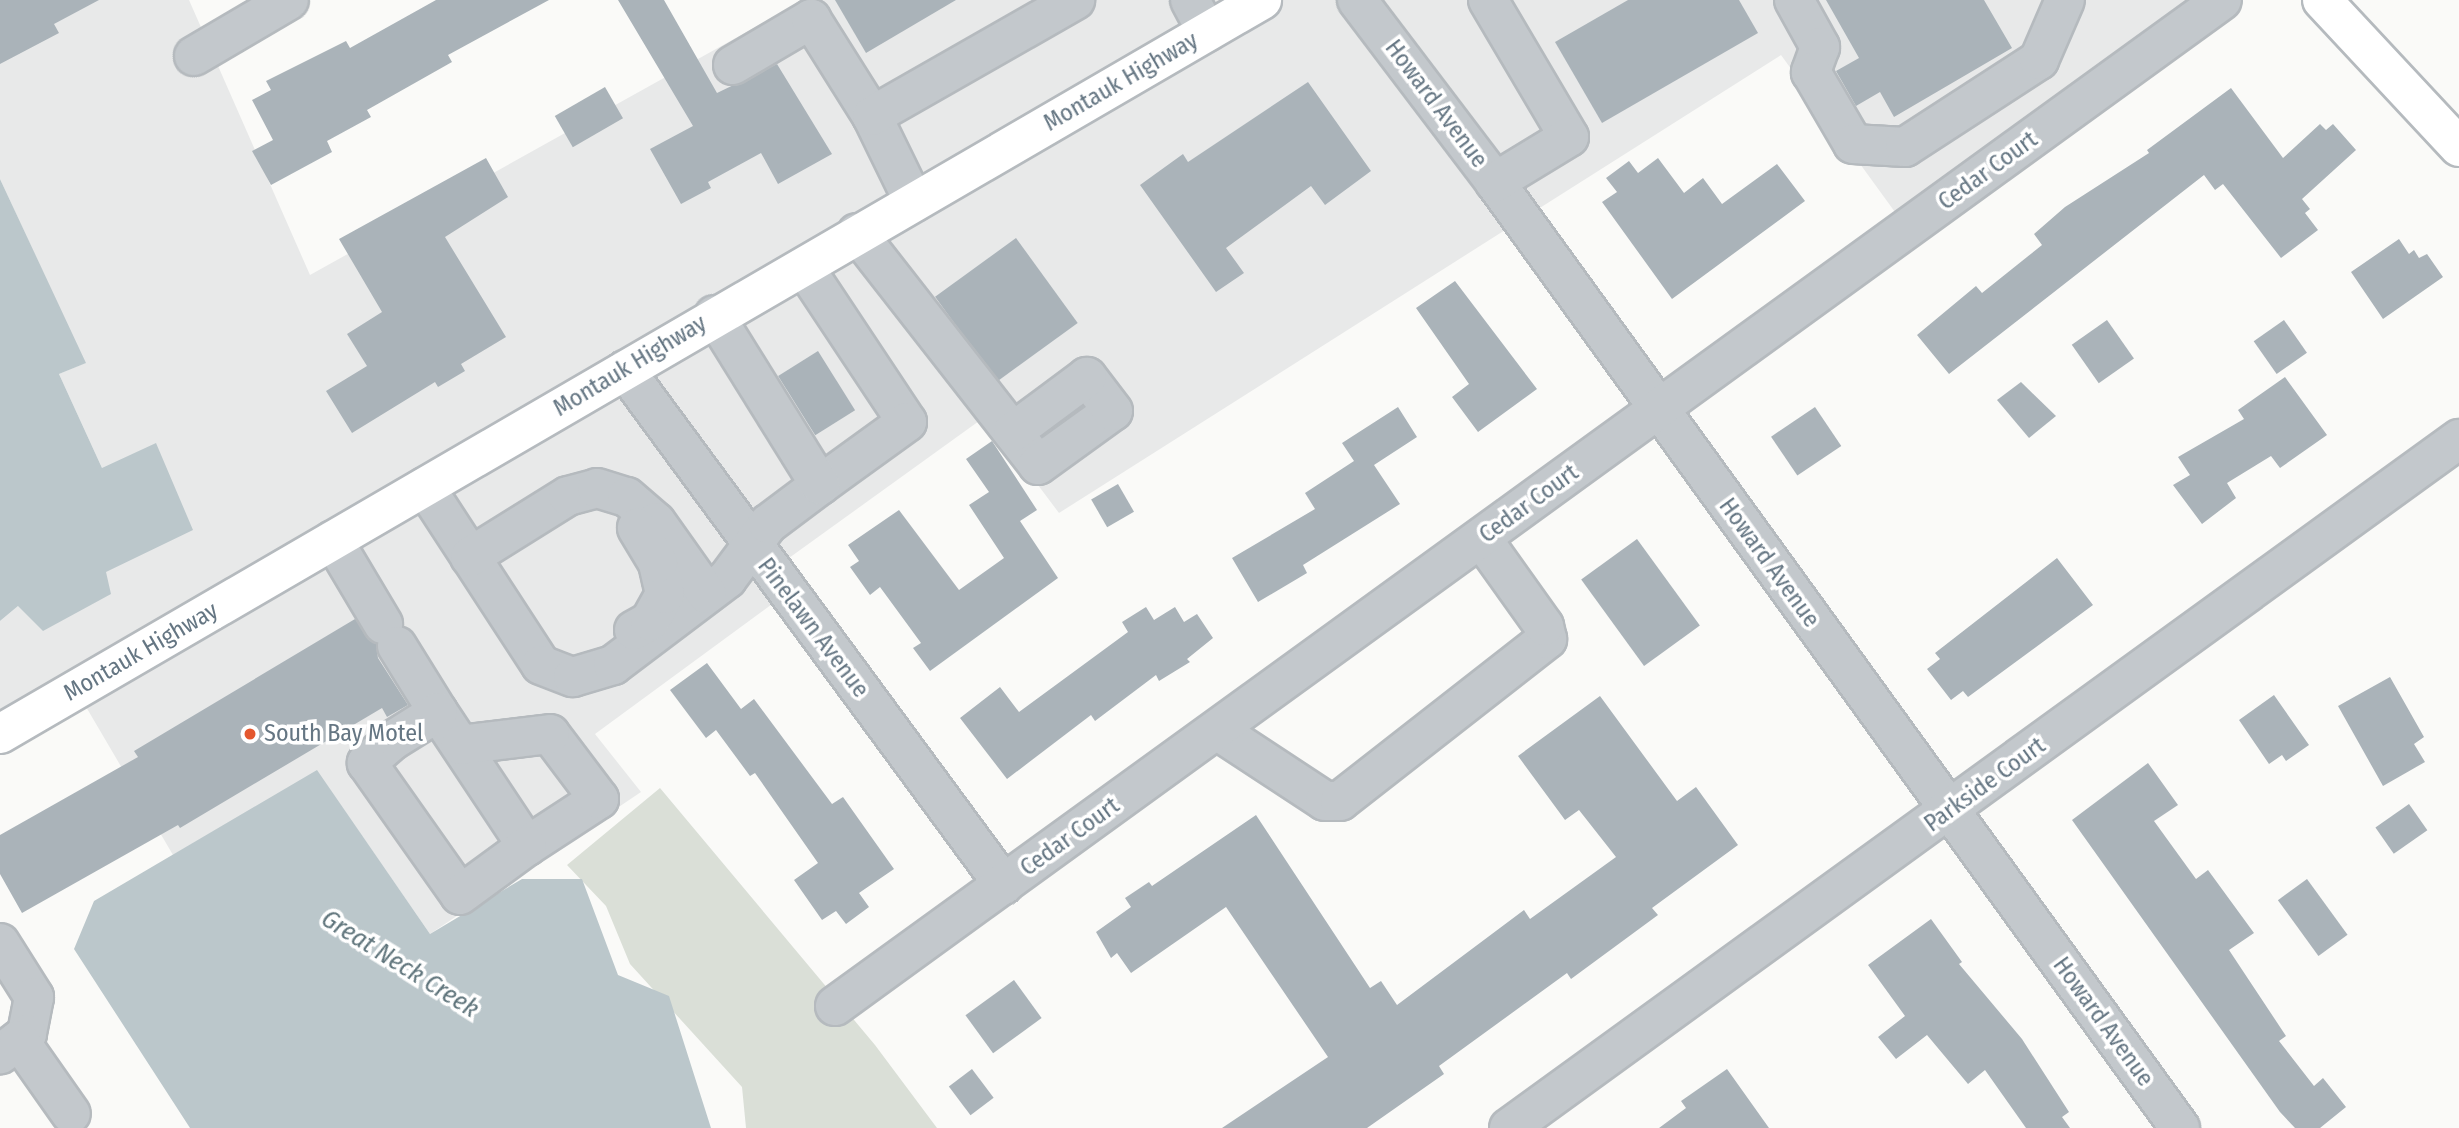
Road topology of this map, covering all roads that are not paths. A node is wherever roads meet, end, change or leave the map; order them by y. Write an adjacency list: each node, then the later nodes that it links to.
1 (289, 0): 11 (street)
2 (1075, 0): 13 (street)
3 (1262, 0): 10 (main road, Montauk Highway)
4 (1357, 0): 15 (street, Howard Avenue)
5 (1488, 0): 15 (street)
6 (1794, 0): 7 (street)
7 (2065, 0)
8 (2222, 0): 21 (street, Cedar Court)
9 (2322, 0): 14 (main road)
10 (1199, 16): 16 (main road, Montauk Highway)
11 (194, 56)
12 (733, 65): 13 (street)
13 (872, 116): 16 (street)
14 (2459, 147)
15 (1495, 182): 21 (street, Howard Avenue)
16 (914, 202): 17 (main road, Montauk Highway)
17 (858, 233): 18 (main road, Montauk Highway); 22 (street)
18 (804, 267): 19 (main road, Montauk Highway); 24 (street)
19 (715, 315): 20 (main road, Montauk Highway); 24 (street)
20 (625, 370): 25 (main road, Montauk Highway); 29 (street, Pinelawn Avenue)
21 (1658, 411): 27 (street, Cedar Court); 37 (street, Howard Avenue)
22 (1013, 432)
23 (2459, 439): 37 (street, Parkside Court)
24 (820, 485): 29 (street)
25 (425, 487): 28 (main road, Montauk Highway); 30 (street)
26 (627, 497): 30 (street); 31 (street); 32 (street)
27 (1482, 539): 34 (street, Cedar Court); 34 (street)
28 (333, 540): 33 (street); 35 (main road, Montauk Highway)
29 (754, 548): 31 (street); 39 (street, Pinelawn Avenue)
30 (470, 557): 32 (street)
31 (707, 594): 32 (street)
32 (541, 665)
33 (438, 712): 36 (street); 38 (street)
34 (1217, 730): 39 (street, Cedar Court)
35 (0, 734)
36 (461, 746): 38 (street); 38 (street)
37 (1951, 811): 44 (street, Parkside Court); 45 (street, Howard Avenue)
38 (527, 846)
39 (1004, 885): 41 (street, Cedar Court)
40 (0, 943): 42 (street)
41 (835, 1006)
42 (9, 1047): 43 (street)
43 (71, 1114)
44 (1509, 1128)
45 (2180, 1128)

